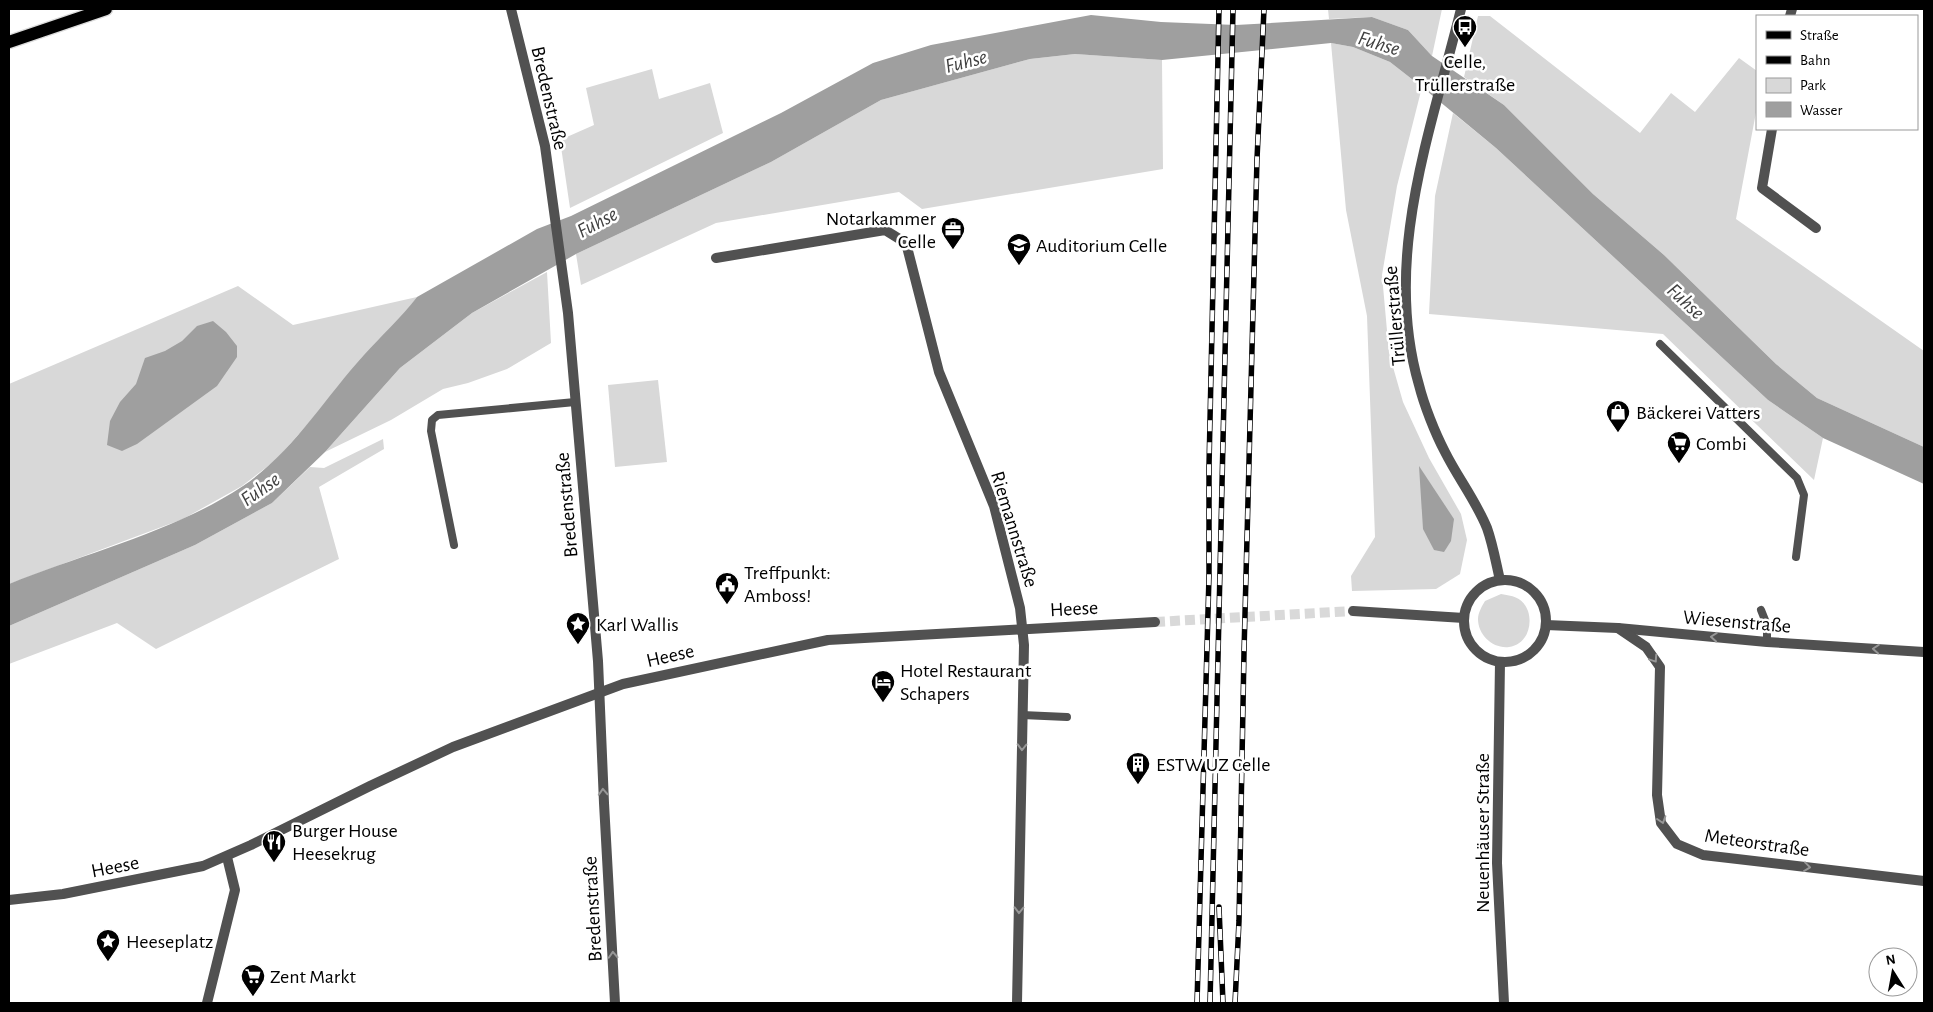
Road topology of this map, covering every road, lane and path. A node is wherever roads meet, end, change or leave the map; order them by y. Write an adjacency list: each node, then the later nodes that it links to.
1 (106, 9): 4 (main road)
2 (511, 9): 9 (street, Bredenstraße)
3 (1461, 9): 12 (street, Trüllerstraße)
4 (9, 42)
5 (1772, 130): 6 (street)
6 (1816, 228)
7 (716, 258): 19 (street, Riemannstraße)
8 (1660, 344): 11 (lane)
9 (575, 402): 10 (lane); 23 (street, Bredenstraße)
10 (454, 545)
11 (1796, 557)
12 (1500, 580): 15 (street); 17 (street)
13 (1761, 610): 20 (lane)
14 (1353, 611): 15 (street)
15 (1464, 618): 22 (street)
16 (1155, 622): 19 (street, Heese)
17 (1546, 625): 18 (street, Wiesenstraße); 22 (street)
18 (1618, 628): 20 (street, Wiesenstraße, one-way to 18); 27 (street, Meteorstraße, one-way to 27)
19 (1022, 629): 23 (street, Heese); 24 (street, Riemannstraße)
20 (1767, 642): 21 (street, Wiesenstraße, one-way to 20)
21 (1924, 652)
22 (1500, 662): 32 (street, Neuenhäuser Straße)
23 (598, 692): 26 (street, Heese); 30 (street, Bredenstraße, one-way to 23)
24 (1022, 715): 25 (lane); 31 (street, Riemannstraße, one-way to 31)
25 (1067, 717)
26 (227, 857): 28 (street, Heese); 29 (street)
27 (1924, 881)
28 (9, 900)
29 (207, 1003)
30 (615, 1003)
31 (1017, 1003)
32 (1504, 1003)

